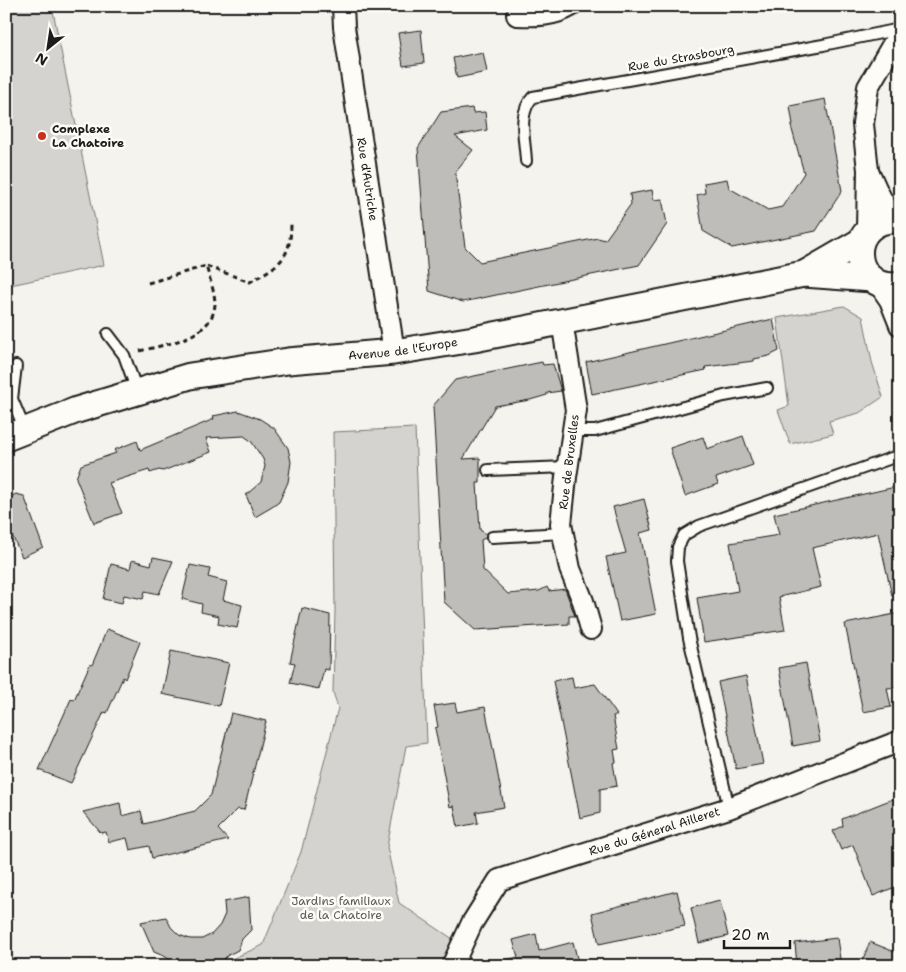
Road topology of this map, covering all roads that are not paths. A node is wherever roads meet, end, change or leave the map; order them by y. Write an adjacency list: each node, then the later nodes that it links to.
1 (343, 6): 14 (street, Rue d'Autriche)
2 (571, 6): 3 (street)
3 (518, 15)
4 (900, 30): 5 (lane, Rue du Strasbourg); 6 (street)
5 (526, 161)
6 (868, 170): 7 (street); 8 (street)
7 (900, 220): 8 (street, Avenue de l'Europe)
8 (864, 236): 9 (street, Avenue de l'Europe); 10 (street)
9 (804, 274): 10 (street, Avenue de l'Europe); 11 (street, Avenue de l'Europe)
10 (884, 283): 12 (street)
11 (562, 321): 14 (street, Avenue de l'Europe); 18 (street, Rue de Bruxelles)
12 (900, 325)
13 (108, 334): 17 (lane)
14 (394, 352): 17 (street, Avenue de l'Europe)
15 (16, 366): 19 (lane)
16 (768, 388): 18 (lane)
17 (138, 392): 19 (street, Avenue de l'Europe)
18 (574, 431): 21 (street, Rue de Bruxelles)
19 (16, 434)
20 (900, 455): 27 (lane)
21 (567, 467): 22 (lane); 23 (street, Rue de Bruxelles)
22 (488, 470)
23 (563, 533): 24 (lane); 25 (street, Rue de Bruxelles)
24 (492, 537)
25 (591, 629)
26 (900, 741): 27 (street, Rue du Géneral Ailleret)
27 (729, 808): 28 (street, Rue du Géneral Ailleret)
28 (452, 966)

